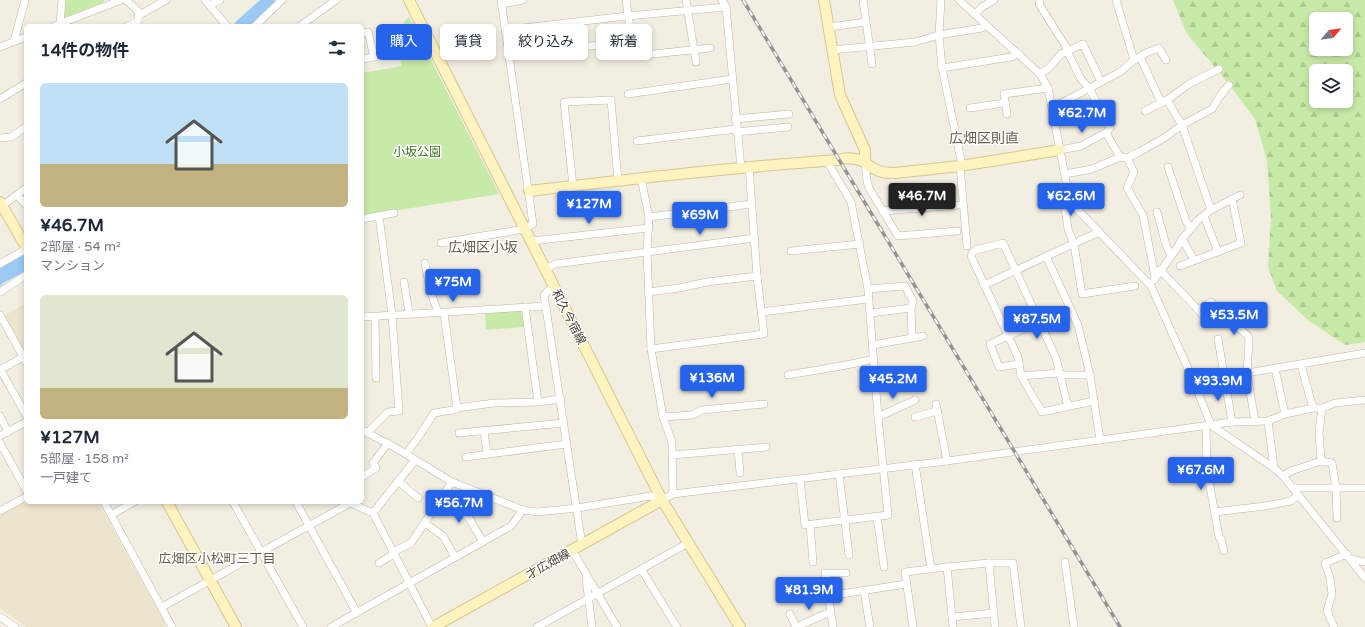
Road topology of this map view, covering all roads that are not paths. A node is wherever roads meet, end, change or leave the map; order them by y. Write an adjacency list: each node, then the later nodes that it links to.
1 (25, 0): 42 (street)
2 (62, 0): 28 (street)
3 (121, 0): 29 (street)
4 (126, 0): 25 (street)
5 (166, 0): 25 (street)
6 (220, 0): 21 (street)
7 (282, 0): 32 (street)
8 (336, 0): 33 (street)
9 (409, 0): 116 (main road, 和久今宿線)
10 (523, 0): 20 (street)
11 (626, 0): 26 (street)
12 (686, 0): 23 (street)
13 (824, 0): 38 (main road)
14 (863, 0): 27 (street)
15 (941, 0): 40 (street)
16 (959, 0): 24 (street)
17 (994, 0): 24 (street)
18 (1040, 0): 48 (street)
19 (1116, 0): 51 (street)
20 (501, 2): 34 (street)
21 (208, 3): 31 (street)
22 (724, 3): 23 (street); 60 (street)
23 (688, 10): 26 (street); 46 (street)
24 (975, 14): 37 (street)
25 (138, 16): 30 (street)
26 (627, 16): 35 (street); 36 (street)
27 (866, 22): 38 (street); 43 (street)
28 (57, 24)
29 (60, 24)
30 (132, 24)
31 (225, 24)
32 (257, 24)
33 (306, 24)
34 (505, 24)
35 (558, 24)
36 (628, 24)
37 (986, 25): 40 (street); 50 (street)
38 (829, 27): 47 (main road)
39 (364, 33): 52 (street)
40 (940, 35): 43 (street); 57 (street)
41 (24, 38): 42 (street)
42 (14, 41): 44 (street)
43 (869, 45): 47 (street); 56 (street)
44 (0, 47)
45 (710, 48): 46 (street)
46 (694, 50): 49 (street); 55 (street)
47 (832, 50): 86 (main road)
48 (1068, 50): 59 (street); 61 (street); 65 (street)
49 (652, 54)
50 (1018, 54): 57 (street); 59 (street)
51 (1137, 58): 54 (street); 61 (street); 68 (street)
52 (364, 59)
53 (510, 60): 95 (street)
54 (1166, 60)
55 (696, 62)
56 (872, 64)
57 (942, 68): 87 (street)
58 (1218, 68): 68 (street)
59 (1040, 74): 64 (street)
60 (732, 79): 66 (street); 75 (street)
61 (1101, 82): 65 (street)
62 (24, 84): 67 (street)
63 (1229, 85): 76 (street)
64 (1048, 88): 69 (street); 71 (street)
65 (1089, 88): 71 (street); 80 (street)
66 (628, 94)
67 (0, 98)
68 (1164, 101): 72 (street); 76 (street)
69 (1005, 103): 70 (street); 74 (street)
70 (970, 108)
71 (1052, 108): 83 (street)
72 (1145, 111)
73 (789, 114): 75 (street)
74 (1007, 114)
75 (735, 119): 79 (street)
76 (1182, 125): 84 (street); 104 (street)
77 (24, 127): 81 (street)
78 (788, 127): 79 (street)
79 (736, 130): 82 (street); 89 (street)
80 (1106, 133): 83 (street); 84 (street)
81 (0, 138)
82 (637, 141)
83 (1060, 150): 87 (main road); 90 (street)
84 (1124, 157): 90 (street); 113 (street)
85 (827, 161): 86 (main road); 89 (main road); 124 (street)
86 (865, 162): 87 (main road); 105 (street)
87 (960, 165): 126 (street)
88 (1168, 167): 115 (street)
89 (745, 168): 91 (main road); 102 (street)
90 (1065, 174): 98 (street)
91 (641, 178): 92 (main road); 110 (street)
92 (618, 181): 93 (main road); 93 (street)
93 (573, 186): 95 (main road)
94 (24, 190): 96 (street)
95 (529, 191): 116 (street)
96 (17, 195): 100 (street); 101 (street)
97 (1240, 195): 99 (street)
98 (1069, 197): 118 (street); 125 (street)
99 (1232, 199): 104 (street); 130 (street)
100 (24, 202)
101 (1, 204): 123 (main road)
102 (752, 204): 110 (street); 119 (street)
103 (959, 205): 105 (street)
104 (1211, 210): 109 (street)
105 (883, 211): 117 (street)
106 (1157, 212): 112 (street)
107 (394, 213): 108 (street)
108 (379, 216): 111 (street); 161 (street)
109 (1204, 216): 115 (street); 130 (street)
110 (649, 217): 114 (street)
111 (364, 219)
112 (1159, 220): 113 (street); 131 (street)
113 (1146, 224): 142 (street)
114 (649, 228): 121 (street); 129 (street)
115 (1190, 228): 120 (street)
116 (524, 229): 121 (main road, 和久今宿線); 122 (street)
117 (957, 231)
118 (1099, 232): 125 (street); 146 (street)
119 (755, 238): 129 (street); 141 (street)
120 (1182, 239): 131 (street); 133 (street)
121 (531, 241): 137 (main road, 和久今宿線)
122 (441, 243)
123 (24, 244)
124 (860, 244): 128 (street); 148 (street)
125 (1074, 244): 132 (street); 145 (street)
126 (967, 246)
127 (24, 249): 135 (street)
128 (791, 251)
129 (647, 252): 137 (street); 150 (street)
130 (1218, 252): 133 (street)
131 (1171, 255): 139 (street)
132 (1046, 256): 138 (street); 155 (street)
133 (1194, 260): 136 (street)
134 (425, 263): 157 (street)
135 (0, 264)
136 (1180, 266)
137 (545, 269): 147 (main road, 和久今宿線)
138 (1015, 270): 144 (street); 144 (street); 166 (street)
139 (1160, 270): 142 (street); 156 (street)
140 (24, 276): 149 (street)
141 (757, 276): 150 (street); 158 (street)
142 (1155, 277): 146 (street)
143 (404, 282): 160 (street)
144 (984, 285): 169 (street)
145 (1135, 286)
146 (1151, 286): 187 (street)
147 (554, 288): 152 (street); 247 (main road, 和久今宿線)
148 (868, 289): 151 (street); 154 (street)
149 (0, 292)
150 (648, 292): 172 (street)
151 (868, 299): 158 (street); 159 (street)
152 (546, 306): 153 (street); 188 (street)
153 (525, 307): 157 (street); 192 (street)
154 (911, 308): 159 (street); 168 (street)
155 (1070, 308): 166 (street); 182 (street)
156 (1199, 310): 165 (street); 181 (street)
157 (441, 312): 160 (street); 195 (street)
158 (761, 312): 172 (street)
159 (871, 313): 171 (street)
160 (409, 314): 161 (street)
161 (392, 315): 163 (street); 211 (street)
162 (0, 316): 175 (street)
163 (376, 316): 164 (street); 185 (street)
164 (364, 317)
165 (1209, 321)
166 (1040, 323): 169 (street); 180 (street)
167 (923, 336): 168 (street)
168 (912, 337): 171 (street)
169 (1008, 337): 176 (street); 176 (street)
170 (1218, 339): 186 (street)
171 (873, 345): 174 (street)
172 (651, 349): 201 (street)
173 (1365, 353): 177 (street)
174 (874, 359): 183 (street); 202 (street)
175 (24, 360): 178 (street)
176 (1019, 364): 184 (street)
177 (1301, 365): 179 (street); 196 (street)
178 (0, 369): 198 (street)
179 (1275, 369): 181 (street); 199 (street)
180 (1059, 373): 182 (street); 184 (street); 194 (street)
181 (1247, 374): 186 (street); 204 (street)
182 (1090, 375): 191 (street)
183 (788, 376)
184 (1021, 376): 194 (street)
185 (376, 378)
186 (1224, 378): 187 (street); 207 (street)
187 (1194, 382): 209 (street)
188 (560, 399): 192 (street); 206 (street)
189 (915, 400): 202 (street)
190 (1365, 400): 197 (street)
191 (1094, 401): 194 (street); 215 (street)
192 (538, 402): 195 (street)
193 (764, 404): 201 (street)
194 (1068, 407)
195 (457, 408): 221 (street)
196 (1313, 408): 197 (street); 199 (street)
197 (1322, 408): 227 (street)
198 (24, 411)
199 (1285, 414): 205 (street)
200 (0, 416): 212 (street)
201 (663, 417): 223 (street)
202 (878, 417): 229 (street)
203 (915, 417): 226 (street)
204 (1255, 421): 205 (street); 207 (street)
205 (1268, 421): 230 (street)
206 (564, 422): 210 (street); 218 (street)
207 (1232, 422): 209 (street)
208 (24, 425): 212 (street)
209 (1208, 426): 215 (street); 230 (street); 258 (street)
210 (484, 430): 213 (street); 222 (street)
211 (365, 431): 217 (street)
212 (8, 432): 214 (street)
213 (459, 433)
214 (0, 436)
215 (1100, 440): 226 (street)
216 (0, 443): 238 (street)
217 (388, 443): 221 (street); 233 (street)
218 (567, 444): 222 (street); 255 (street)
219 (766, 447): 220 (street)
220 (738, 449): 223 (street); 231 (street)
221 (406, 454): 225 (street)
222 (487, 454): 224 (street)
223 (672, 455): 242 (street)
224 (466, 457)
225 (415, 460): 236 (street); 237 (street)
226 (947, 461): 228 (street)
227 (1321, 461): 234 (street); 240 (street)
228 (915, 464): 229 (street); 285 (street)
229 (884, 468): 232 (street); 261 (street)
230 (1274, 468): 234 (street)
231 (740, 473)
232 (839, 474): 235 (street); 263 (street)
233 (364, 476)
234 (1283, 476): 239 (street)
235 (800, 479): 242 (street); 265 (street)
236 (398, 481): 245 (street); 259 (street)
237 (452, 482): 246 (street); 257 (street)
238 (24, 486)
239 (1293, 488): 240 (street); 243 (street)
240 (1336, 488): 241 (street); 262 (street)
241 (1365, 488)
242 (673, 494): 247 (street)
243 (1298, 495): 258 (street); 275 (street)
244 (24, 498): 256 (street)
245 (418, 498)
246 (441, 500): 264 (street); 267 (street)
247 (662, 500): 255 (street); 268 (main road, 和久今宿線); 269 (main road, 才広畑線)
248 (105, 504): 260 (street)
249 (130, 504): 260 (street)
250 (168, 504): 289 (main road)
251 (234, 504): 272 (street)
252 (297, 504): 266 (street)
253 (346, 504): 266 (street)
254 (353, 504): 259 (street)
255 (577, 508): 257 (street); 269 (street)
256 (1, 509)
257 (523, 510): 267 (street)
258 (1215, 512): 271 (street)
259 (373, 513): 273 (street)
260 (111, 514): 296 (street)
261 (877, 517): 263 (street); 282 (street)
262 (1337, 518)
263 (844, 521): 265 (street); 274 (street)
264 (425, 523): 273 (street); 276 (street)
265 (810, 525): 277 (street)
266 (308, 526): 272 (street); 297 (street)
267 (482, 542): 276 (street)
268 (688, 543): 284 (street); 313 (main road, 和久今宿線)
269 (582, 545): 270 (main road, 才広畑線)
270 (572, 550): 287 (street); 308 (main road, 才広畑線)
271 (1224, 551)
272 (261, 552): 289 (street); 306 (street)
273 (394, 553): 280 (street); 290 (street)
274 (849, 555)
275 (1348, 556): 279 (street); 288 (street); 322 (street)
276 (455, 557): 290 (street)
277 (813, 562)
278 (1065, 562): 321 (street)
279 (1365, 562)
280 (379, 563)
281 (989, 563): 283 (street); 299 (street); 320 (street)
282 (884, 567)
283 (947, 567): 285 (street); 302 (street)
284 (641, 569): 293 (street); 312 (street)
285 (931, 569): 291 (street)
286 (846, 572): 294 (street)
287 (586, 575): 293 (street); 295 (street)
288 (1365, 578)
289 (210, 580): 296 (street); 305 (main road)
290 (409, 583): 297 (street); 308 (street)
291 (906, 584): 292 (street); 317 (street)
292 (864, 591): 294 (street); 316 (street)
293 (597, 594): 295 (street); 311 (street)
294 (828, 596): 298 (street)
295 (588, 598): 309 (street); 310 (street)
296 (162, 607): 304 (street)
297 (356, 612): 307 (street)
298 (830, 612): 314 (street); 315 (street)
299 (994, 613): 302 (street); 319 (street)
300 (790, 614): 314 (street)
301 (0, 617): 303 (street)
302 (952, 617): 318 (street)
303 (14, 627)
304 (172, 627)
305 (236, 627)
306 (303, 627)
307 (331, 627)
308 (433, 627)
309 (537, 627)
310 (592, 627)
311 (617, 627)
312 (677, 627)
313 (740, 627)
314 (796, 627)
315 (833, 627)
316 (870, 627)
317 (913, 627)
318 (953, 627)
319 (995, 627)
320 (1021, 627)
321 (1074, 627)
322 (1334, 627)

